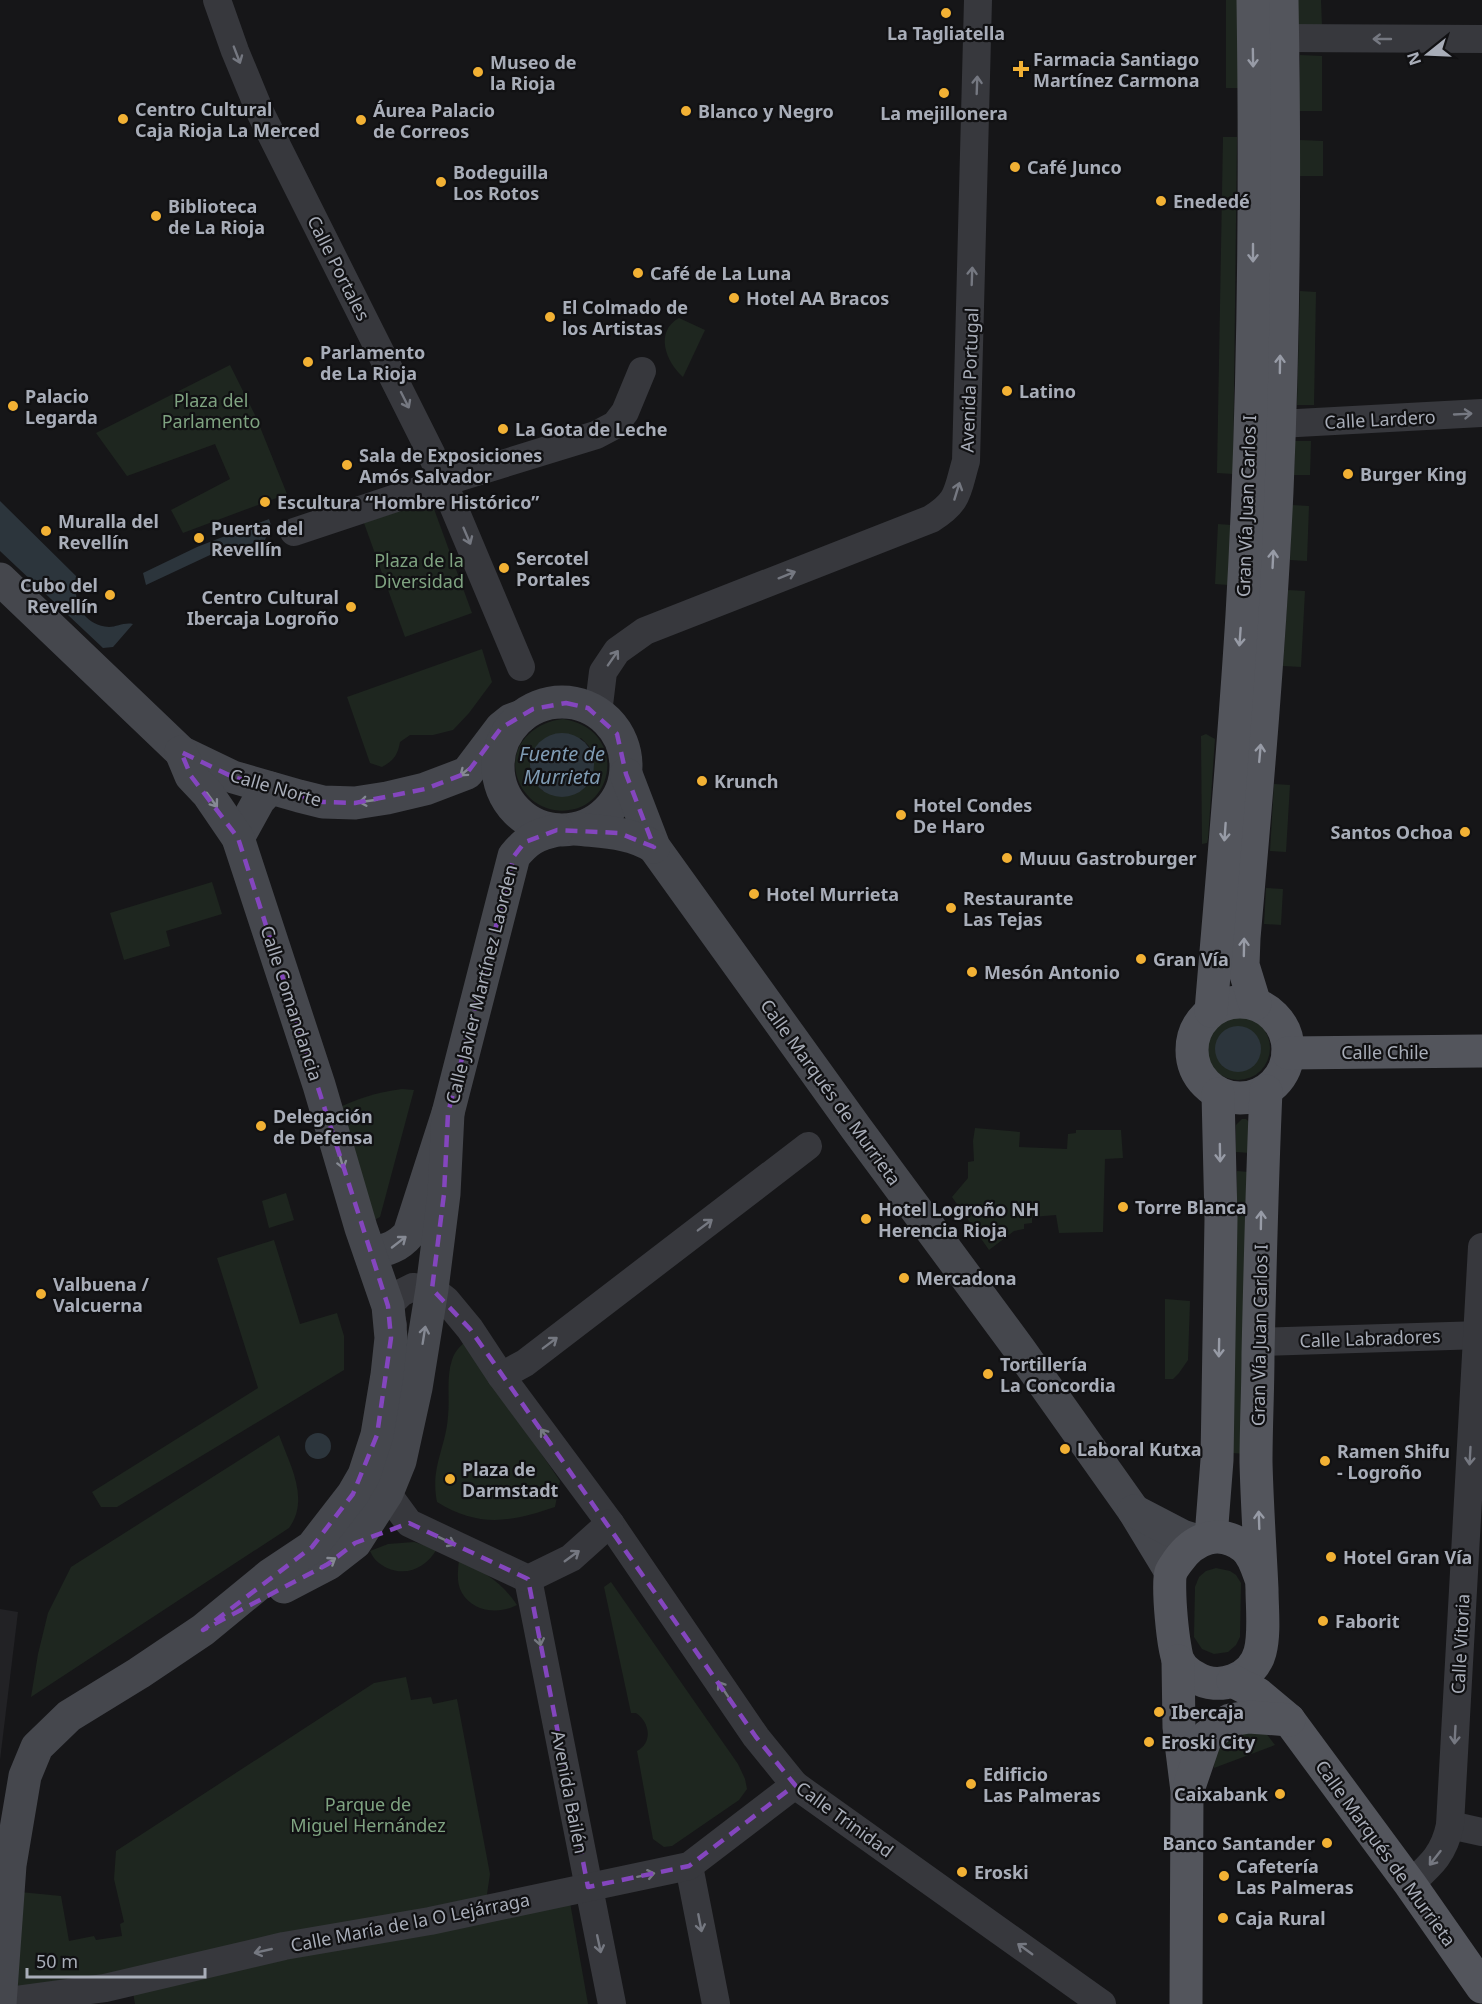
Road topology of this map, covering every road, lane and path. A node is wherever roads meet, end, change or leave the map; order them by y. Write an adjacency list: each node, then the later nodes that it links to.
1 (217, 0): 10 (street, Calle Portales, one-way to 10)
2 (978, 0): 14 (street, Avenida Portugal, one-way to 2)
3 (1252, 0): 23 (main road, Gran Vía Juan Carlos I, one-way to 23)
4 (1282, 0): 5 (main road, Gran Vía Juan Carlos I)
5 (1283, 38): 6 (street, one-way to 5); 9 (main road, Gran Vía Juan Carlos I, one-way to 5)
6 (1482, 39)
7 (642, 371): 10 (street)
8 (1482, 413): 9 (street, Calle Lardero, one-way to 8)
9 (1278, 424): 22 (main road, Gran Vía Juan Carlos I, one-way to 9)
10 (444, 482): 11 (street); 13 (street, Calle Portales, one-way to 13)
11 (294, 532)
12 (0, 579): 16 (main road, Calle Norte)
13 (521, 667)
14 (598, 713): 15 (main road); 17 (main road)
15 (522, 716): 18 (main road, Calle Norte, one-way to 18); 19 (main road)
16 (181, 752): 18 (main road, Calle Norte); 20 (main road, Calle Comandancia, one-way to 20)
17 (626, 774): 19 (main road); 21 (main road, Calle Marqués de Murrieta)
18 (270, 788): 20 (main road)
19 (567, 830): 21 (main road); 28 (main road, Calle Javier Martínez Laorden)
20 (238, 838): 31 (main road, Calle Comandancia, one-way to 31)
21 (654, 847): 38 (main road, Calle Marqués de Murrieta)
22 (1255, 1004): 23 (main road); 25 (main road)
23 (1211, 1011): 27 (main road)
24 (1482, 1051): 25 (main road, Calle Chile)
25 (1288, 1053): 26 (main road)
26 (1266, 1091): 27 (main road); 35 (main road, Gran Vía Juan Carlos I, one-way to 26)
27 (1218, 1094): 41 (main road, one-way to 41)
28 (448, 1113): 31 (main road, Calle Javier Martínez Laorden, one-way to 28); 32 (main road, Calle Javier Martínez Laorden)
29 (808, 1146): 36 (street, one-way to 29)
30 (1482, 1246): 34 (street, Calle Vitoria)
31 (370, 1253): 33 (main road, Calle Comandancia)
32 (432, 1289): 33 (street); 36 (street); 37 (main road, one-way to 32)
33 (388, 1306): 37 (street); 47 (main road)
34 (1480, 1335): 35 (street, Calle Labradores); 43 (street, Calle Vitoria, one-way to 43)
35 (1258, 1342): 45 (main road, Gran Vía Juan Carlos I, one-way to 35)
36 (501, 1376): 39 (street, one-way to 36)
37 (387, 1493): 40 (street); 42 (main road)
38 (1134, 1511): 41 (main road, Calle Marqués de Murrieta); 44 (main road, Calle Marqués de Murrieta)
39 (608, 1520): 46 (street, one-way to 39); 52 (street, Calle Trinidad, one-way to 39)
40 (409, 1523): 42 (street); 46 (street, one-way to 46)
41 (1204, 1539): 44 (main road); 45 (main road)
42 (355, 1543): 47 (main road, one-way to 42)
43 (1473, 1567): 54 (street, Calle Vitoria, one-way to 54)
44 (1171, 1572): 49 (main road)
45 (1261, 1578): 48 (main road)
46 (528, 1579): 58 (street, Avenida Bailén, one-way to 58)
47 (202, 1630): 61 (main road)
48 (1262, 1631): 50 (main road); 51 (main road, Calle Marqués de Murrieta)
49 (1178, 1661): 50 (main road); 53 (main road)
50 (1226, 1682): 51 (main road, Calle Marqués de Murrieta); 53 (main road)
51 (1289, 1720): 53 (main road); 57 (main road, Calle Marqués de Murrieta)
52 (795, 1785): 56 (street, Calle María de la O Lejárraga); 64 (street, Calle Trinidad, one-way to 52)
53 (1187, 1791): 65 (main road)
54 (1450, 1825): 55 (street); 57 (street, Calle Vitoria, one-way to 57)
55 (1482, 1832)
56 (689, 1866): 58 (street, Calle María de la O Lejárraga, one-way to 56); 63 (street, one-way to 63)
57 (1410, 1884): 59 (main road, Calle Marqués de Murrieta)
58 (588, 1887): 60 (street, Calle María de la O Lejárraga, one-way to 60); 62 (street, Avenida Bailén, one-way to 62)
59 (1482, 1987)
60 (107, 1996): 61 (street, Calle María de la O Lejárraga)
61 (0, 2003)
62 (612, 2004)
63 (716, 2004)
64 (1102, 2004)
65 (1186, 2004)

